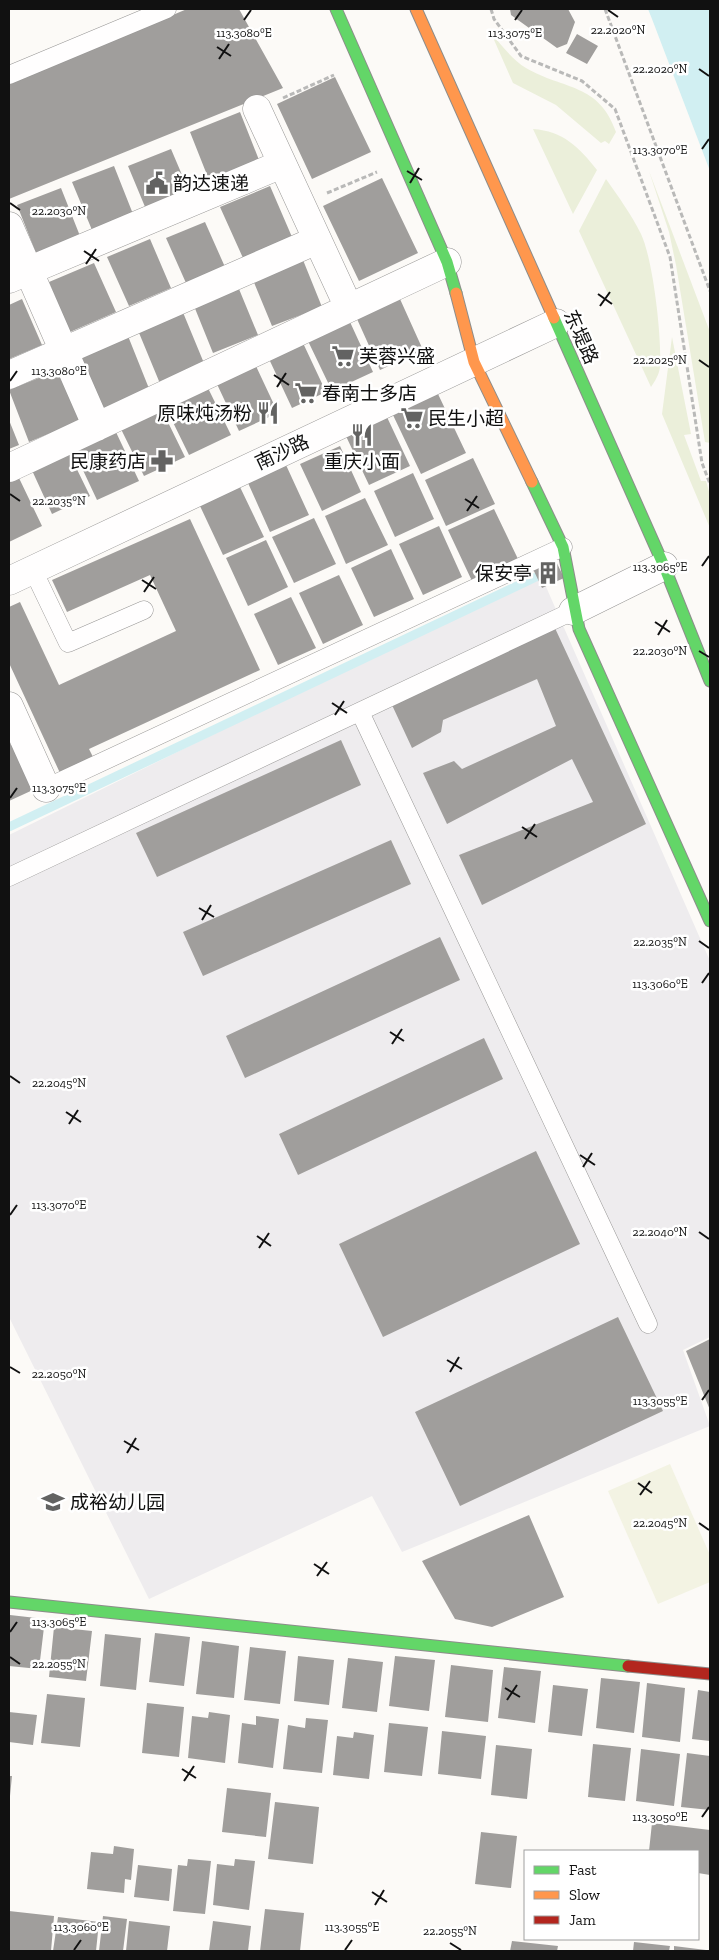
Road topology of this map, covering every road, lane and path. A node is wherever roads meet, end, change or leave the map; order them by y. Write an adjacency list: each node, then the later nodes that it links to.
1 (167, 9): 7 (lane)
2 (336, 9): 6 (street)
3 (416, 9): 18 (street, 东堤路)
4 (491, 9): 24 (path)
5 (605, 9): 16 (path)
6 (360, 64): 8 (path); 9 (street)
7 (9, 75)
8 (258, 109): 10 (street)
9 (403, 162): 11 (path); 14 (street)
10 (282, 164): 11 (street); 15 (street)
11 (301, 204): 13 (street)
12 (9, 226): 15 (street)
13 (317, 240): 17 (street); 19 (street)
14 (447, 262): 17 (street); 20 (street)
15 (18, 275): 19 (street)
16 (710, 291)
17 (349, 308): 22 (street)
18 (556, 323): 20 (street, 南沙路); 26 (street, 东堤路)
19 (64, 351): 21 (street); 22 (street)
20 (474, 362): 25 (street); 27 (street, 南沙路)
21 (9, 375)
22 (97, 427): 23 (street)
23 (9, 468)
24 (710, 484)
25 (563, 547): 29 (street); 33 (lane)
26 (664, 566): 29 (street); 30 (street, 东堤路)
27 (21, 576): 28 (lane)
28 (144, 610)
29 (573, 611): 32 (lane); 35 (street)
30 (710, 681)
31 (9, 706): 33 (street)
32 (360, 712): 34 (lane); 36 (lane)
33 (46, 788)
34 (9, 877)
35 (710, 921)
36 (648, 1324)
37 (9, 1602): 38 (street)
38 (710, 1674)

